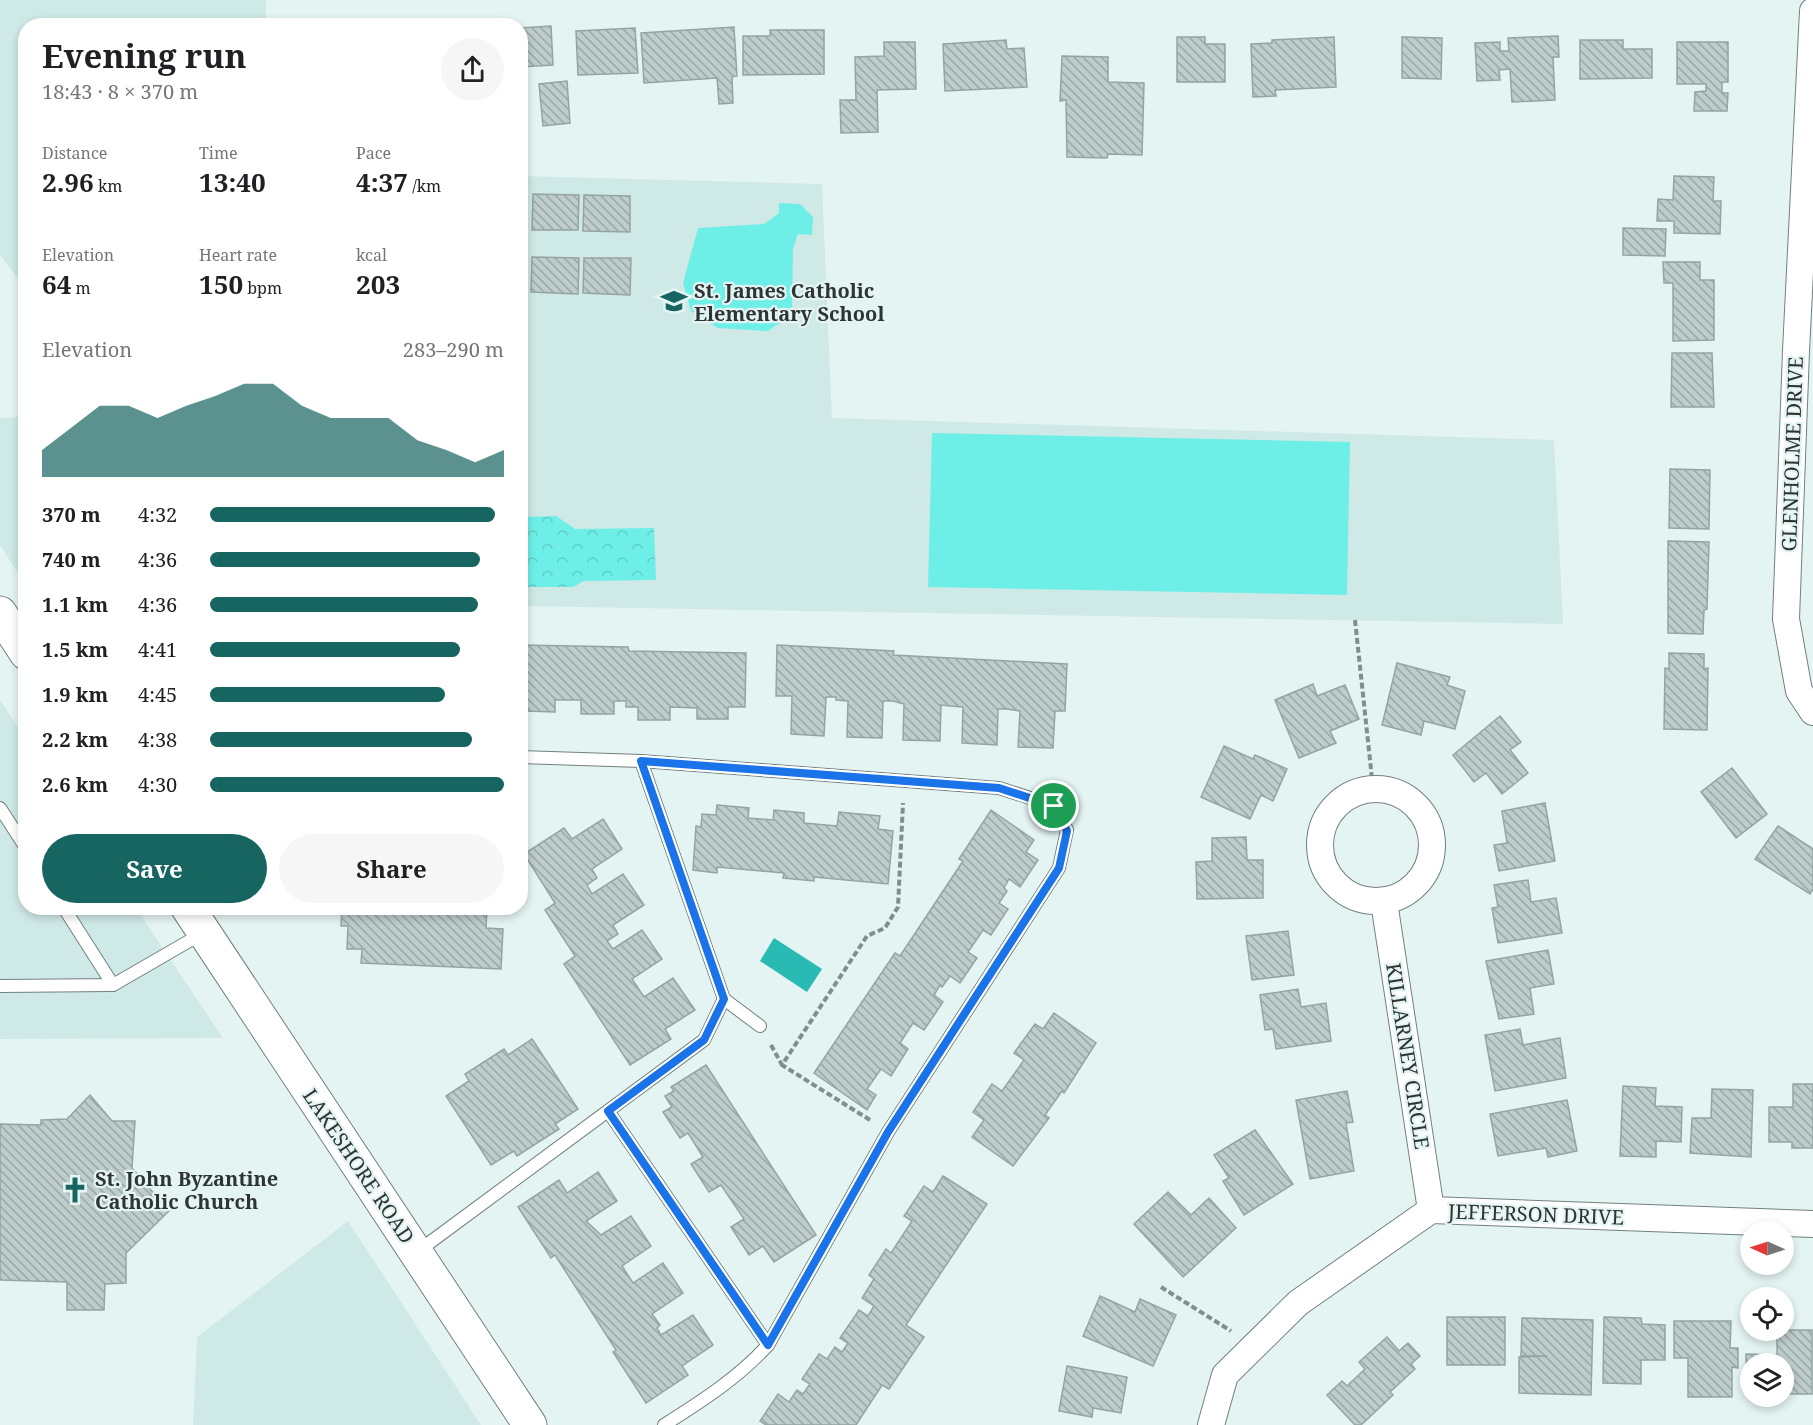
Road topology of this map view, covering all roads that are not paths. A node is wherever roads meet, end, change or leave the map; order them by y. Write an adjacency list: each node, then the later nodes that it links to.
1 (1813, 11): 2 (street, GLENHOLME DRIVE)
2 (1804, 351): 5 (street, GLENHOLME DRIVE)
3 (0, 613): 4 (main road)
4 (18, 641)
5 (1813, 712)
6 (528, 757): 7 (lane)
7 (641, 761): 15 (lane); 21 (lane)
8 (0, 808): 9 (lane)
9 (18, 836)
10 (1384, 902): 10 (street); 18 (street, KILLARNEY CIRCLE)
11 (68, 915): 13 (lane)
12 (196, 920): 13 (lane); 20 (main road, LAKESHORE ROAD)
13 (113, 985): 14 (lane)
14 (0, 986)
15 (724, 999): 16 (lane); 17 (lane)
16 (760, 1026)
17 (608, 1111): 20 (lane); 21 (lane)
18 (1431, 1210): 19 (street, JEFFERSON DRIVE); 24 (street, JEFFERSON DRIVE)
19 (1813, 1224)
20 (416, 1252): 22 (main road, LAKESHORE ROAD)
21 (768, 1345): 23 (lane)
22 (530, 1425)
23 (664, 1425)
24 (1211, 1425)

